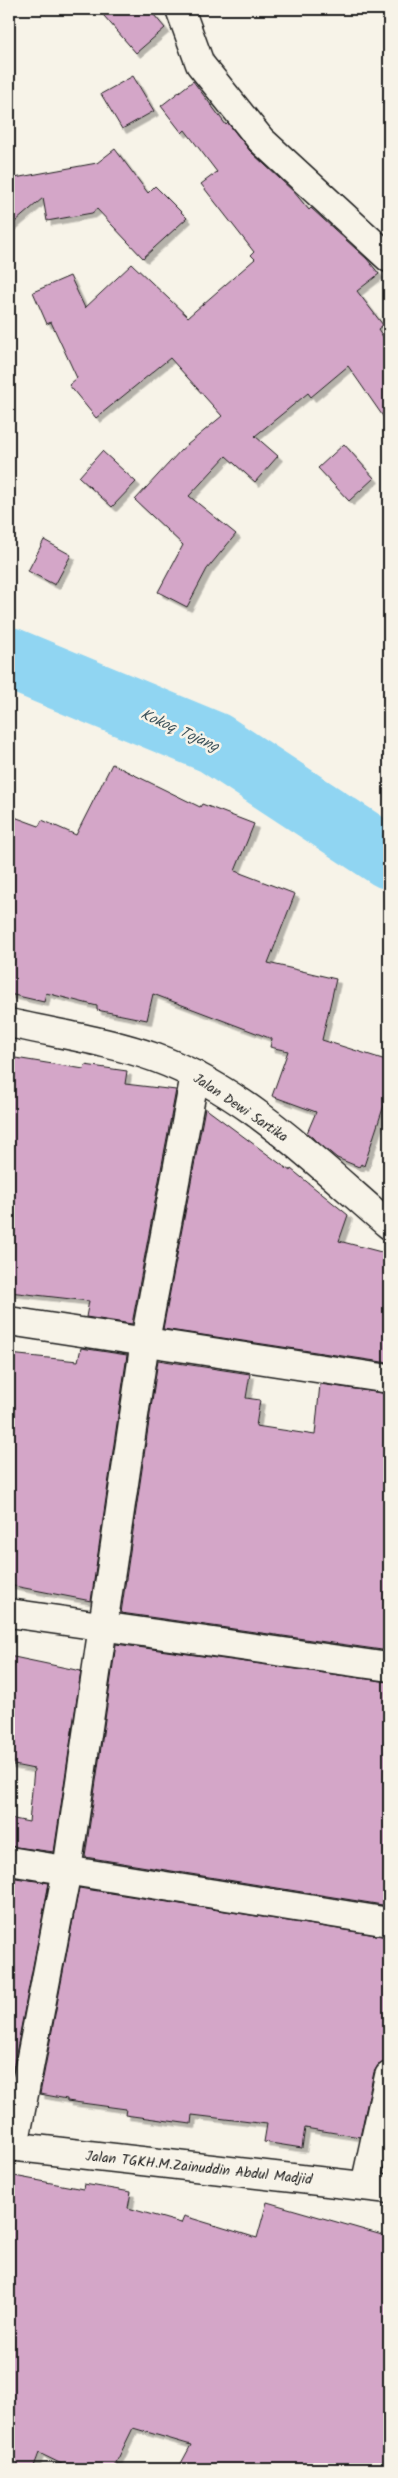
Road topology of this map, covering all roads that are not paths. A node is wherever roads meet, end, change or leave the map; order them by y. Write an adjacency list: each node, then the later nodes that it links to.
1 (180, 9): 2 (street)
2 (389, 258)
3 (9, 1023): 4 (street, Jalan Dewi Sartika)
4 (195, 1075): 5 (street, Jalan Dewi Sartika); 7 (street)
5 (389, 1225)
6 (9, 1321): 7 (street)
7 (145, 1341): 8 (street); 10 (street)
8 (389, 1379)
9 (9, 1613): 10 (street)
10 (103, 1627): 11 (street); 13 (street)
11 (389, 1667)
12 (9, 1861): 13 (street)
13 (67, 1870): 14 (street); 16 (street)
14 (389, 1922)
15 (389, 2076): 17 (street)
16 (11, 2146): 17 (street, Jalan TGKH.M.Zainuddin Abdul Madjid)
17 (377, 2188)

